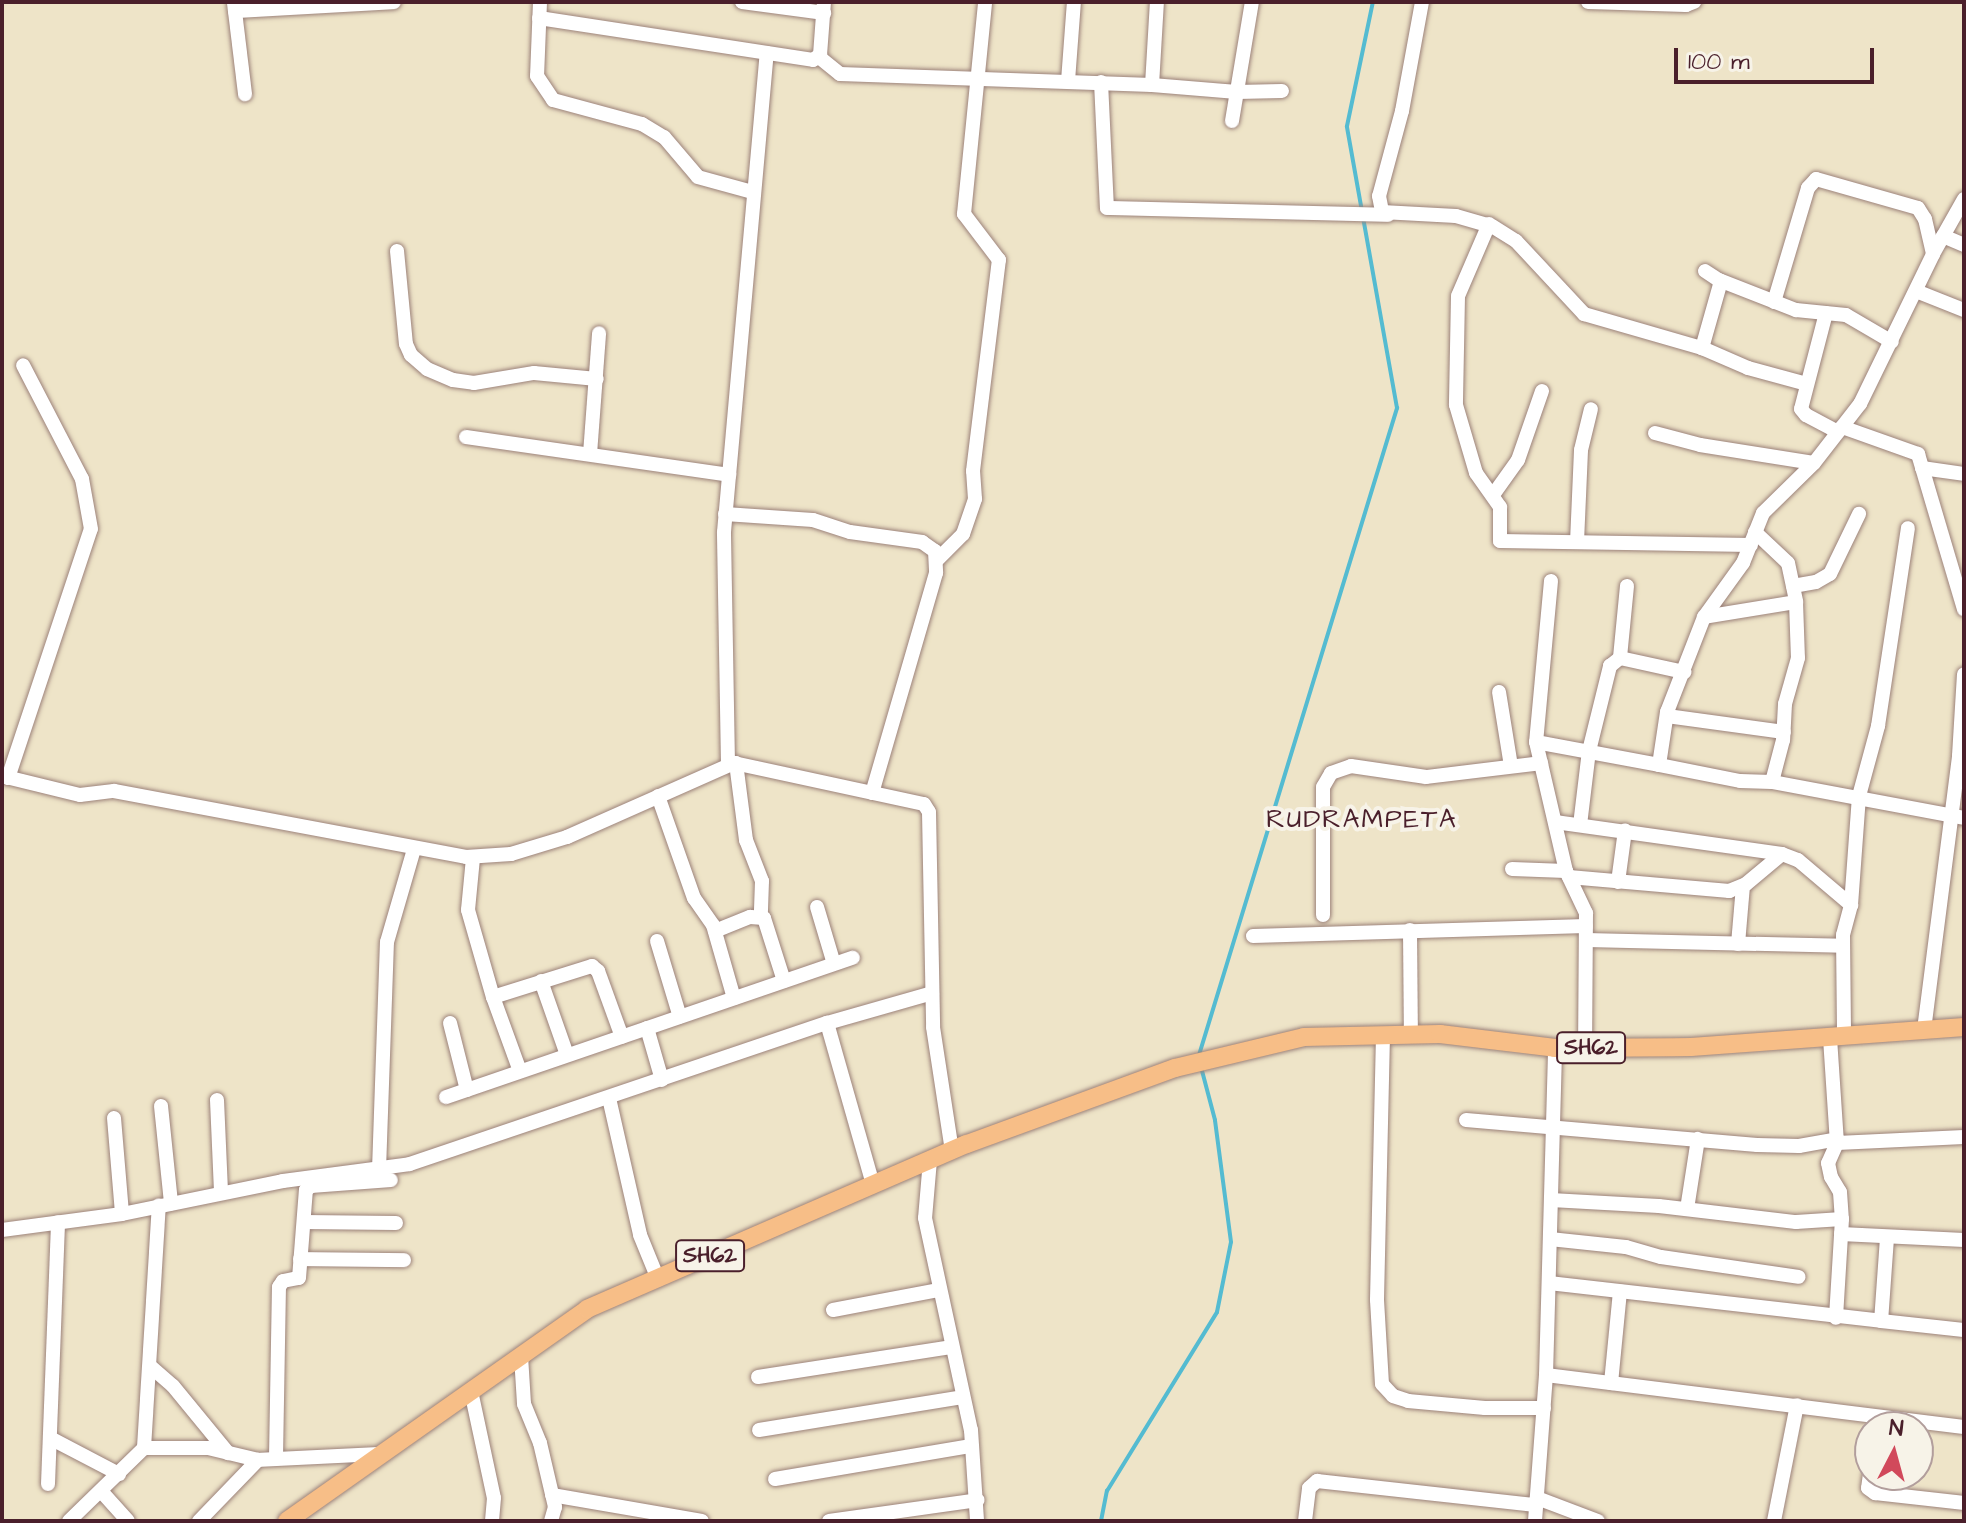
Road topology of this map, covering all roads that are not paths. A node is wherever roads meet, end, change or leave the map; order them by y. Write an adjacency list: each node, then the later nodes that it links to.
1 (394, 2): 11 (street)
2 (540, 2): 13 (street)
3 (742, 2): 12 (street)
4 (985, 2): 16 (street)
5 (1074, 2): 17 (street)
6 (1157, 2): 19 (street)
7 (1252, 2): 21 (street)
8 (1422, 2): 26 (street)
9 (1588, 2): 10 (street)
10 (1694, 2)
11 (234, 6): 22 (street)
12 (824, 7): 15 (street)
13 (539, 18): 14 (street); 24 (street)
14 (767, 53): 15 (street); 24 (street)
15 (819, 57): 16 (street)
16 (977, 78): 17 (street); 60 (street)
17 (1068, 81): 18 (street)
18 (1101, 82): 19 (street); 26 (street)
19 (1152, 85): 21 (street)
20 (1282, 91): 21 (street)
21 (1237, 92): 23 (street)
22 (245, 94)
23 (1232, 121)
24 (753, 192): 53 (street)
25 (1964, 199): 28 (street)
26 (1389, 215): 27 (street)
27 (1489, 224): 40 (street); 54 (street)
28 (1943, 236): 29 (street); 31 (street)
29 (1964, 245)
30 (397, 251): 42 (street)
31 (1933, 254): 34 (street); 35 (street)
32 (1705, 271): 33 (street)
33 (1721, 281): 35 (street); 40 (street)
34 (1916, 291): 36 (street); 39 (street)
35 (1774, 302): 37 (street)
36 (1964, 310)
37 (1826, 313): 39 (street); 43 (street)
38 (599, 333): 42 (street)
39 (1892, 342): 46 (street)
40 (1702, 348): 43 (street)
41 (23, 365): 79 (street)
42 (597, 379): 49 (street)
43 (1807, 384): 46 (street)
44 (1542, 391): 54 (street)
45 (1591, 409): 59 (street)
46 (1840, 430): 50 (street); 51 (street)
47 (1655, 433): 50 (street)
48 (466, 437): 49 (street)
49 (590, 454): 53 (street)
50 (1814, 463): 58 (street)
51 (1922, 468): 52 (street); 65 (street)
52 (1964, 474)
53 (729, 475): 55 (street)
54 (1493, 495): 59 (street)
55 (725, 514): 60 (street); 76 (street)
56 (1859, 514): 63 (street)
57 (1908, 528): 83 (street)
58 (1753, 538): 59 (street); 63 (street); 66 (street)
59 (1577, 542)
60 (937, 560): 81 (street)
61 (1551, 581): 73 (street)
62 (1627, 586): 67 (street)
63 (1793, 586): 64 (street)
64 (1796, 602): 66 (street); 72 (street)
65 (1964, 609)
66 (1704, 617): 68 (street)
67 (1620, 658): 68 (street); 74 (street)
68 (1684, 672): 71 (street)
69 (1964, 674): 84 (street)
70 (1499, 692): 78 (street)
71 (1667, 716): 72 (street); 77 (street)
72 (1784, 732): 80 (street)
73 (1536, 742): 74 (street); 75 (street)
74 (1589, 751): 77 (street); 86 (street)
75 (1541, 763): 78 (street); 85 (street)
76 (732, 764): 81 (street); 82 (street); 98 (street)
77 (1659, 765): 80 (street)
78 (1511, 766): 97 (street)
79 (5, 777): 88 (street)
80 (1772, 782): 83 (street)
81 (872, 793): 110 (street)
82 (658, 796): 90 (street); 100 (street)
83 (1858, 799): 84 (street); 95 (street)
84 (1958, 817): 118 (street)
85 (1555, 822): 86 (street); 92 (street)
86 (1580, 825): 87 (street)
87 (1625, 830): 89 (street); 93 (street)
88 (414, 849): 90 (street); 141 (street)
89 (1782, 854): 94 (street); 95 (street)
90 (473, 858): 111 (street)
91 (1512, 869): 92 (street)
92 (1567, 874): 93 (street); 101 (street)
93 (1618, 882): 94 (street)
94 (1743, 886): 104 (street)
95 (1851, 905): 105 (street)
96 (817, 907): 107 (street)
97 (1323, 915)
98 (761, 917): 100 (street); 109 (street)
99 (1410, 930): 101 (street); 102 (street); 120 (street)
100 (715, 931): 112 (street)
101 (1586, 933): 104 (street); 124 (street)
102 (1253, 936)
103 (657, 941): 113 (street)
104 (1738, 944): 105 (street)
105 (1843, 946): 122 (street)
106 (853, 958): 107 (street)
107 (834, 964): 109 (street)
108 (541, 981): 111 (street); 121 (street); 125 (street)
109 (784, 981): 112 (street)
110 (932, 993): 115 (street); 139 (street)
111 (493, 997): 126 (street)
112 (734, 998): 113 (street)
113 (680, 1017): 117 (street)
114 (450, 1023): 128 (street)
115 (827, 1023): 127 (street); 142 (street)
116 (1964, 1027): 118 (main road, SH62)
117 (647, 1028): 121 (street); 127 (street)
118 (1924, 1030): 122 (main road, SH62)
119 (1383, 1035): 120 (main road, SH62); 139 (main road, SH62); 176 (street)
120 (1411, 1035): 123 (main road, SH62)
121 (622, 1037): 125 (street)
122 (1837, 1037): 124 (main road, SH62); 138 (street)
123 (1555, 1048): 124 (main road, SH62); 135 (street)
124 (1585, 1048)
125 (567, 1055): 126 (street)
126 (520, 1071): 128 (street)
127 (662, 1080): 130 (street)
128 (467, 1090): 129 (street)
129 (446, 1097)
130 (609, 1098): 141 (street); 159 (street)
131 (217, 1100): 143 (street)
132 (161, 1106): 145 (street)
133 (114, 1118): 147 (street)
134 (1466, 1120): 135 (street)
135 (1552, 1126): 137 (street); 144 (street)
136 (1964, 1137): 138 (street)
137 (1698, 1139): 138 (street); 146 (street)
138 (1837, 1141): 151 (street)
139 (952, 1151): 140 (main road, SH62)
140 (930, 1160): 142 (main road, SH62); 161 (street)
141 (385, 1175): 143 (street); 149 (street)
142 (873, 1185): 159 (main road, SH62)
143 (221, 1191): 145 (street)
144 (1551, 1200): 146 (street); 154 (street)
145 (165, 1204): 147 (street); 169 (street)
146 (1687, 1209): 151 (street)
147 (122, 1214): 148 (street)
148 (58, 1222): 152 (street); 181 (street)
149 (304, 1222): 150 (street); 156 (street)
150 (396, 1223)
151 (1842, 1226): 153 (street); 164 (street)
152 (2, 1230)
153 (1887, 1238): 155 (street); 165 (street)
154 (1550, 1239): 158 (street); 160 (street)
155 (1964, 1240)
156 (300, 1259): 157 (street); 186 (street)
157 (404, 1260)
158 (1799, 1277)
159 (658, 1279): 168 (main road, SH62)
160 (1549, 1283): 162 (street); 170 (street)
161 (939, 1290): 163 (street); 167 (street)
162 (1620, 1291): 164 (street); 172 (street)
163 (833, 1310)
164 (1836, 1318): 165 (street)
165 (1881, 1321): 166 (street)
166 (1964, 1330)
167 (951, 1347): 171 (street); 174 (street)
168 (521, 1356): 173 (main road, SH62); 193 (street)
169 (150, 1366): 183 (street); 184 (street)
170 (1546, 1375): 172 (street); 176 (street)
171 (758, 1377)
172 (1611, 1383): 175 (street)
173 (471, 1391): 185 (main road, SH62); 201 (street)
174 (962, 1397): 180 (street); 182 (street)
175 (1797, 1405): 177 (street); 209 (street)
176 (1544, 1408): 195 (street)
177 (1854, 1417)
178 (1934, 1425): 179 (street)
179 (1964, 1427)
180 (759, 1430)
181 (50, 1438): 188 (street); 190 (street)
182 (971, 1446): 189 (street); 194 (street)
183 (144, 1448): 184 (street); 188 (street)
184 (228, 1453): 187 (street)
185 (382, 1454): 186 (street); 200 (main road, SH62)
186 (276, 1457): 187 (street)
187 (258, 1460): 199 (street)
188 (119, 1474): 191 (street)
189 (775, 1479)
190 (48, 1484)
191 (101, 1491): 197 (street); 198 (street)
192 (1872, 1491): 196 (street)
193 (552, 1495): 202 (street); 203 (street)
194 (978, 1500): 204 (street); 205 (street)
195 (1537, 1501): 206 (street); 207 (street); 208 (street)
196 (1964, 1503)
197 (69, 1521)
198 (128, 1521)
199 (199, 1521)
200 (287, 1521)
201 (492, 1521)
202 (551, 1521)
203 (702, 1521)
204 (829, 1521)
205 (977, 1521)
206 (1305, 1521)
207 (1535, 1521)
208 (1598, 1521)
209 (1774, 1521)

